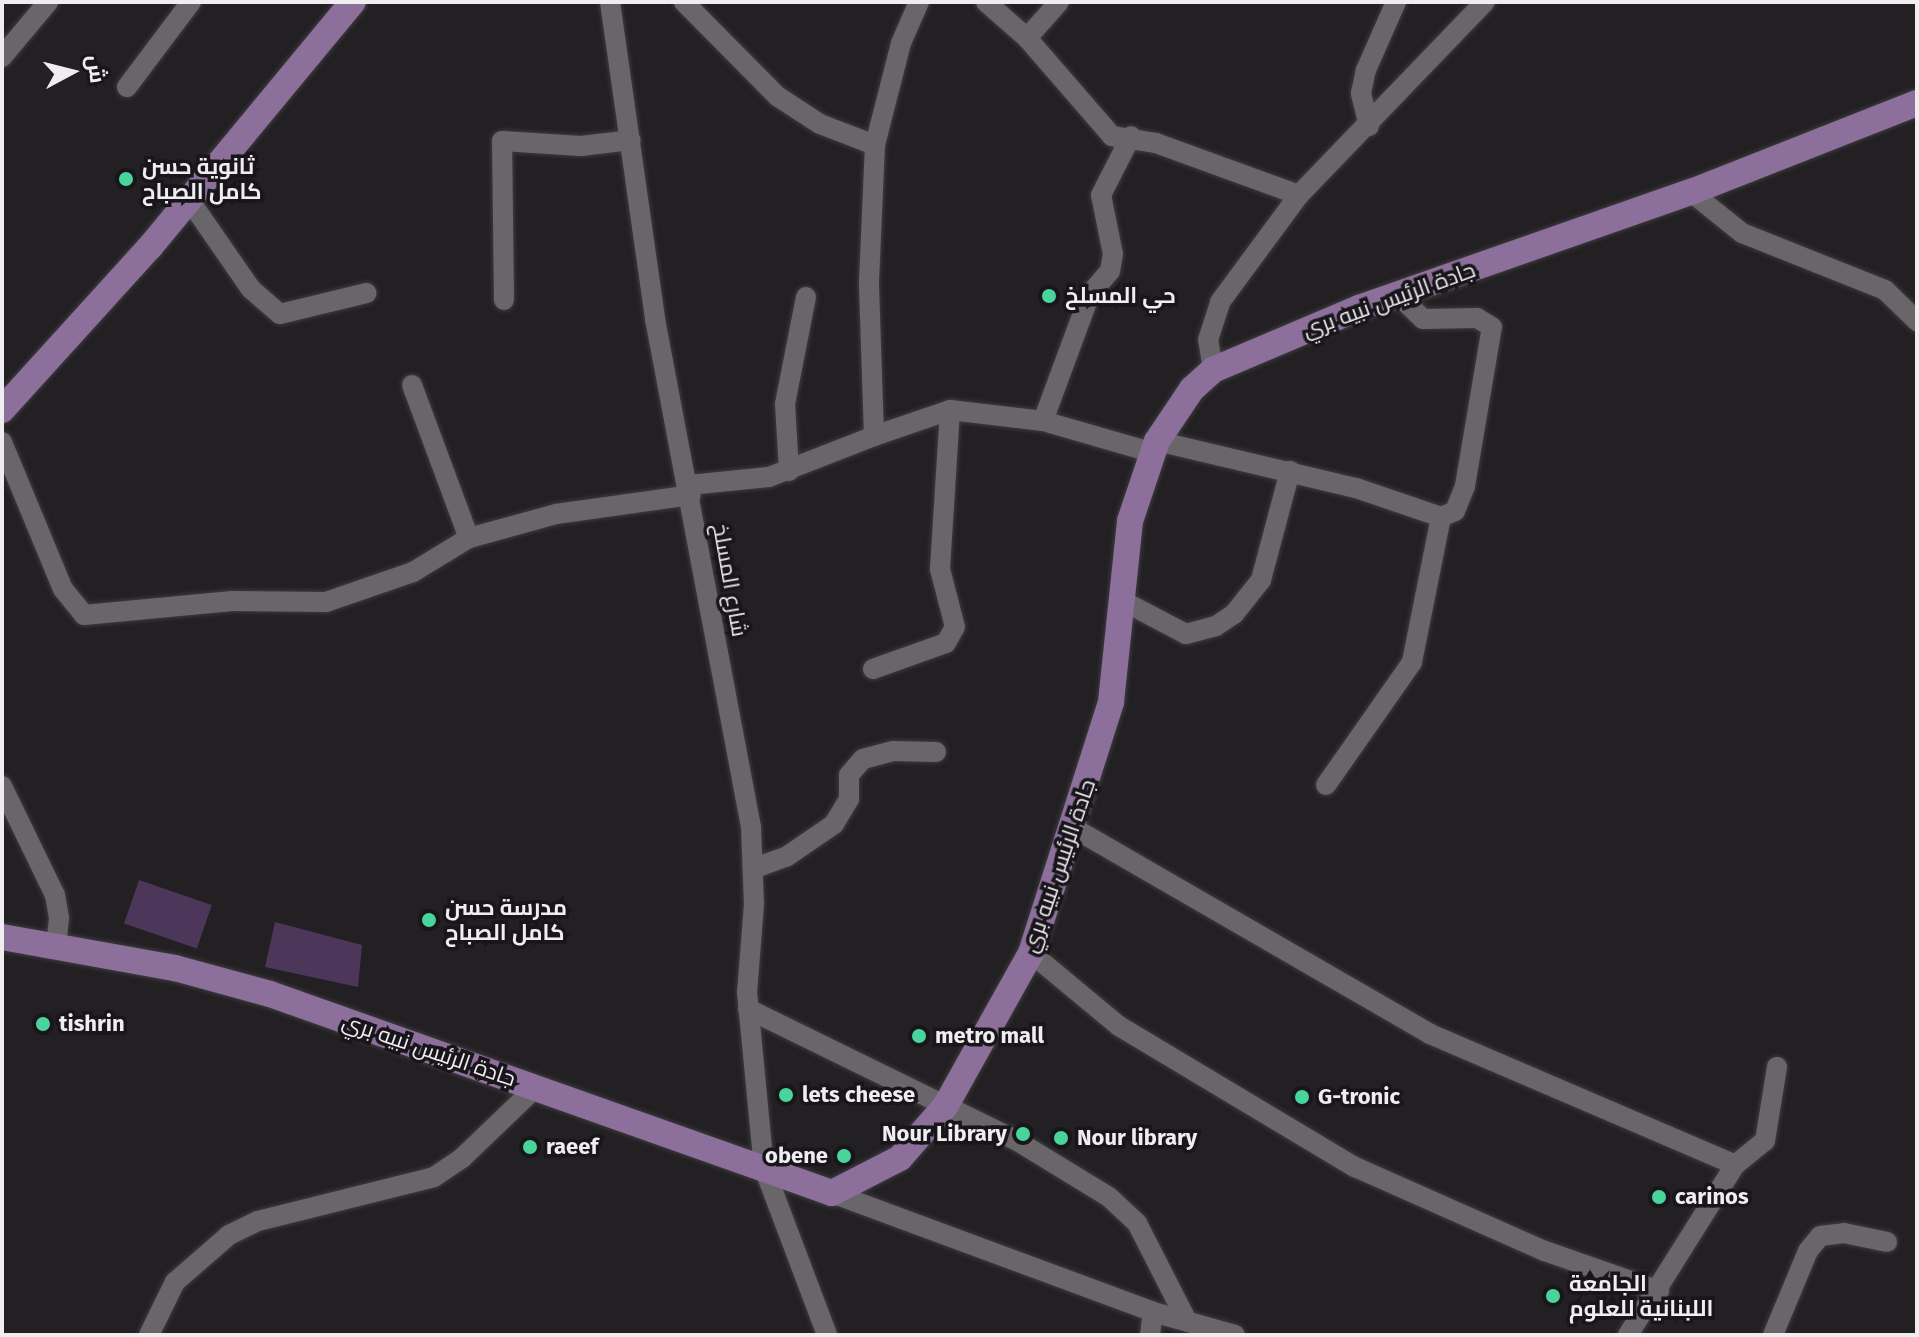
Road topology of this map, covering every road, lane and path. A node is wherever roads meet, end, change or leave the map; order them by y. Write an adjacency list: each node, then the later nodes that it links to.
1 (48, 2): 12 (street)
2 (191, 2): 13 (street)
3 (353, 2): 21 (main road)
4 (610, 2): 17 (street, شارع المسلخ)
5 (684, 2): 18 (street)
6 (919, 2): 18 (street)
7 (986, 2): 11 (street)
8 (1059, 2): 11 (street)
9 (1396, 2): 15 (street)
10 (1485, 2): 15 (street)
11 (1027, 38): 16 (street)
12 (2, 57)
13 (127, 87)
14 (1917, 103): 19 (main road, جادة الرئيس نبيه بري)
15 (1369, 126): 20 (street)
16 (1131, 136): 20 (street); 31 (street)
17 (631, 140): 25 (street); 37 (street, شارع المسلخ)
18 (875, 145): 32 (street)
19 (1691, 192): 23 (main road, جادة الرئيس نبيه بري); 26 (street)
20 (1299, 195): 27 (street)
21 (190, 201): 22 (street); 29 (main road)
22 (367, 293)
23 (1398, 295): 27 (main road, جادة الرئيس نبيه بري); 38 (street)
24 (806, 297): 35 (street)
25 (504, 300)
26 (1915, 314)
27 (1213, 370): 34 (main road, جادة الرئيس نبيه بري)
28 (412, 385): 39 (street)
29 (2, 410)
30 (950, 410): 31 (street); 32 (street); 41 (street)
31 (1043, 421): 34 (street)
32 (874, 436): 35 (street)
33 (2, 442): 39 (street)
34 (1156, 447): 36 (street); 40 (main road, جادة الرئيس نبيه بري)
35 (789, 471): 37 (street)
36 (1290, 471): 38 (street); 40 (street)
37 (690, 490): 39 (street); 46 (street, شارع المسلخ)
38 (1441, 517): 43 (street)
39 (469, 538)
40 (1125, 602): 45 (main road, جادة الرئيس نبيه بري)
41 (873, 669)
42 (936, 752): 46 (street)
43 (1326, 785)
44 (2, 786): 48 (street)
45 (1070, 826): 49 (main road, جادة الرئيس نبيه بري); 54 (street)
46 (755, 868): 50 (street, شارع المسلخ)
47 (2, 937): 48 (main road, جادة الرئيس نبيه بري)
48 (56, 947): 52 (main road, جادة الرئيس نبيه بري)
49 (1031, 953): 53 (main road, جادة الرئيس نبيه بري); 58 (street)
50 (748, 1009): 53 (street); 55 (street, شارع المسلخ)
51 (1777, 1067): 54 (street)
52 (535, 1088): 55 (main road, جادة الرئيس نبيه بري); 61 (street)
53 (946, 1105): 56 (main road, جادة الرئيس نبيه بري); 60 (street)
54 (1735, 1165): 58 (street)
55 (764, 1168): 56 (main road, جادة الرئيس نبيه بري); 62 (street, شارع المسلخ)
56 (832, 1193): 59 (street)
57 (1887, 1242): 66 (street)
58 (1659, 1291): 65 (street)
59 (1153, 1312): 60 (street); 63 (street)
60 (1187, 1321): 64 (street)
61 (149, 1335)
62 (827, 1335)
63 (1150, 1335)
64 (1235, 1335)
65 (1628, 1335)
66 (1773, 1335)

